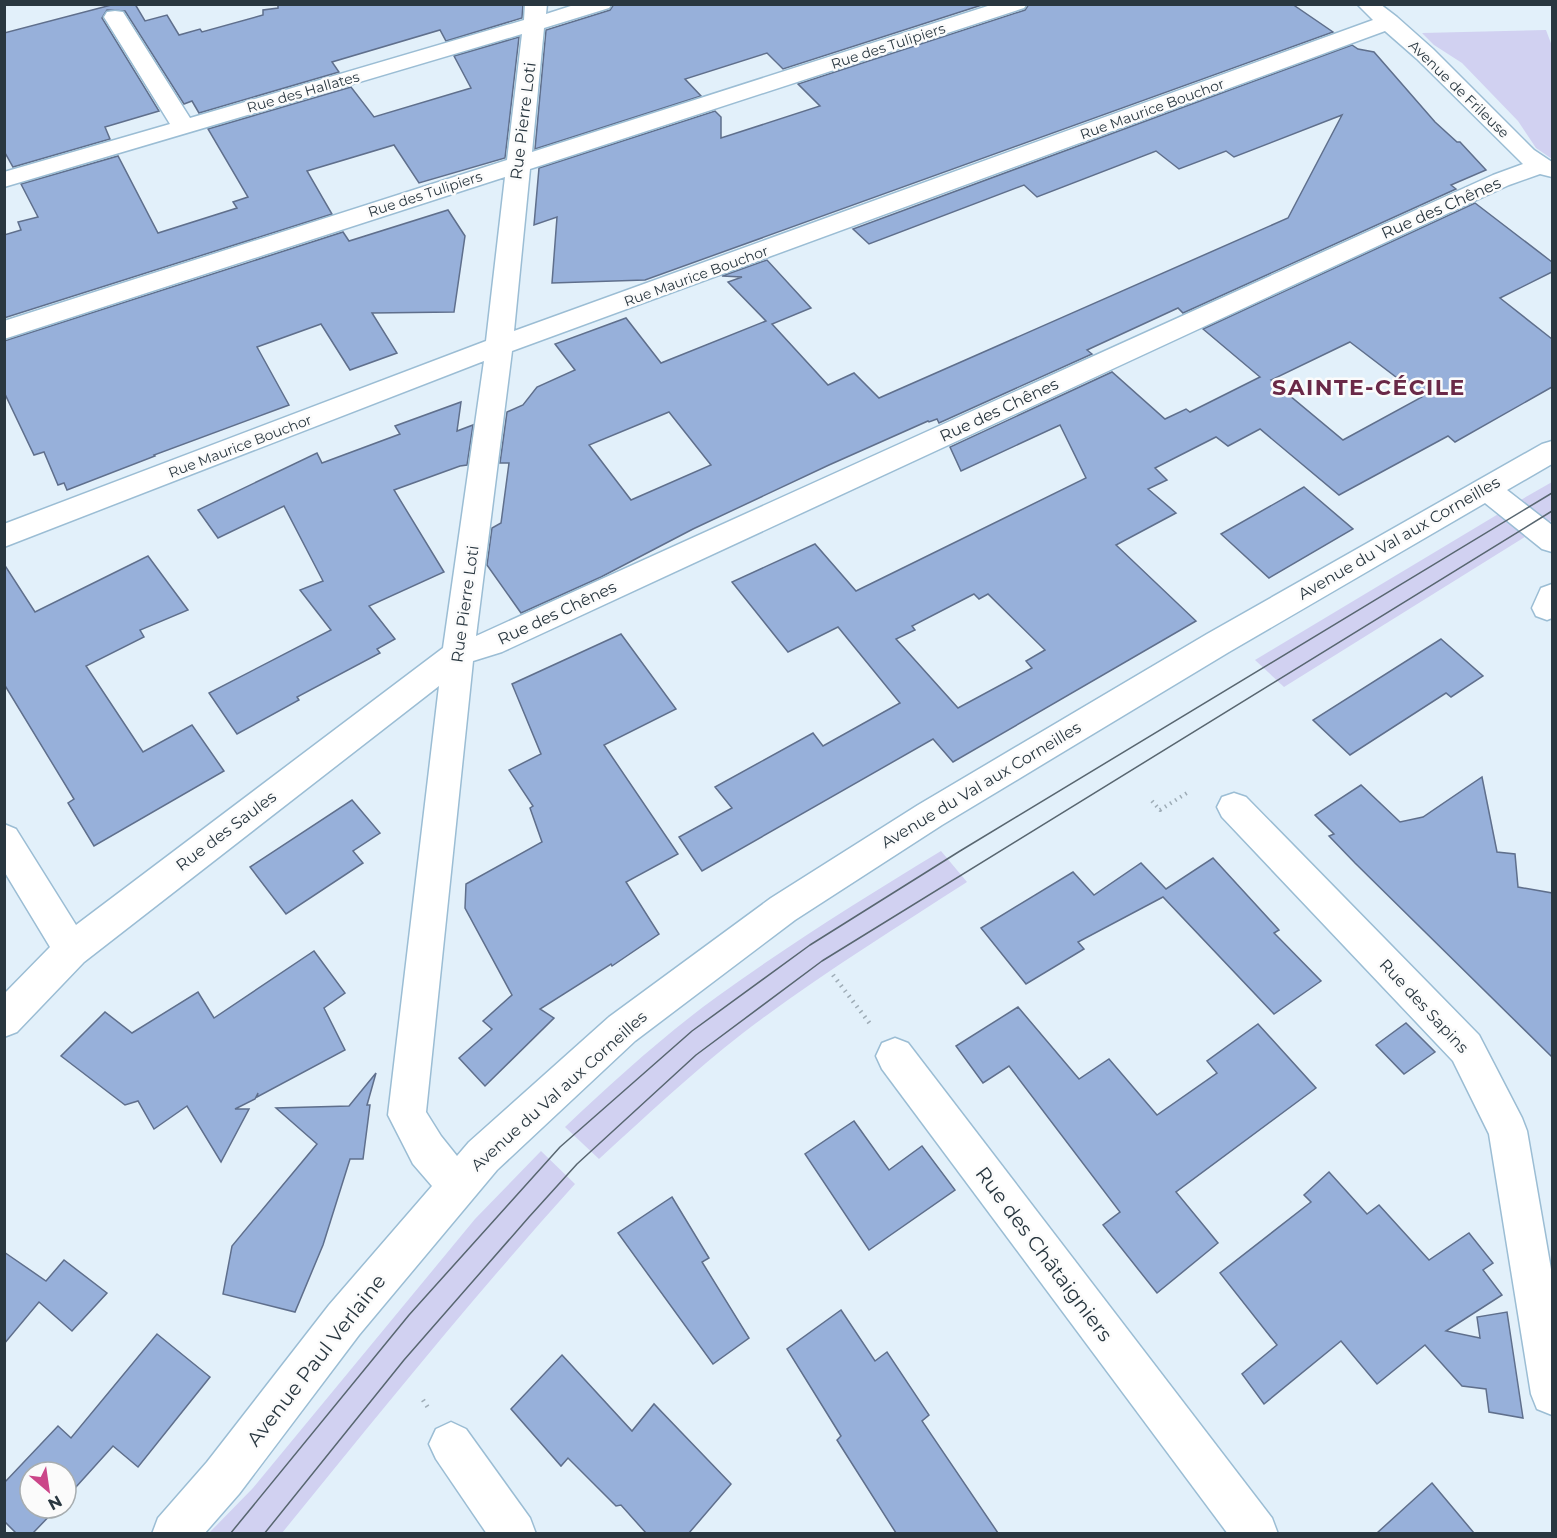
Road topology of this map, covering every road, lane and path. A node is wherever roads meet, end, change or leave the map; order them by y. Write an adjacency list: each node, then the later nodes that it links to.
1 (602, 4): 4 (street, Rue des Hallates)
2 (1017, 4): 8 (street, Rue des Tulipiers)
3 (1367, 4): 6 (street, Avenue de Frileuse)
4 (535, 14): 7 (street, Rue des Hallates); 8 (street, Rue Pierre Loti)
5 (115, 17): 7 (street)
6 (1389, 22): 9 (street, Avenue de Frileuse); 12 (street, Rue Maurice Bouchor)
7 (184, 127): 10 (street, Rue des Hallates)
8 (517, 165): 11 (street, Rue des Tulipiers); 12 (street, Rue Pierre Loti)
9 (1546, 168): 17 (street, Rue des Chênes)
10 (4, 180)
11 (4, 330)
12 (498, 348): 15 (street, Rue Maurice Bouchor); 17 (street, Rue Pierre Loti)
13 (1552, 451): 14 (street, Avenue du Val aux Corneilles)
14 (1485, 488): 16 (street); 26 (street, Avenue du Val aux Corneilles)
15 (4, 536)
16 (1552, 541)
17 (458, 654): 22 (street, Rue des Saules); 26 (street, Rue Pierre Loti)
18 (1190, 791): 19 (path)
19 (1152, 801)
20 (1234, 807): 27 (street, Rue des Sapins)
21 (4, 839): 22 (street)
22 (71, 950): 24 (street, Rue des Saules)
23 (833, 975): 25 (path)
24 (4, 1020)
25 (895, 1056): 31 (street, Rue des Châtaigniers)
26 (458, 1187): 29 (street, Avenue Paul Verlaine)
27 (1552, 1394)
28 (451, 1444): 30 (street)
29 (174, 1533)
30 (514, 1533)
31 (1256, 1533)

